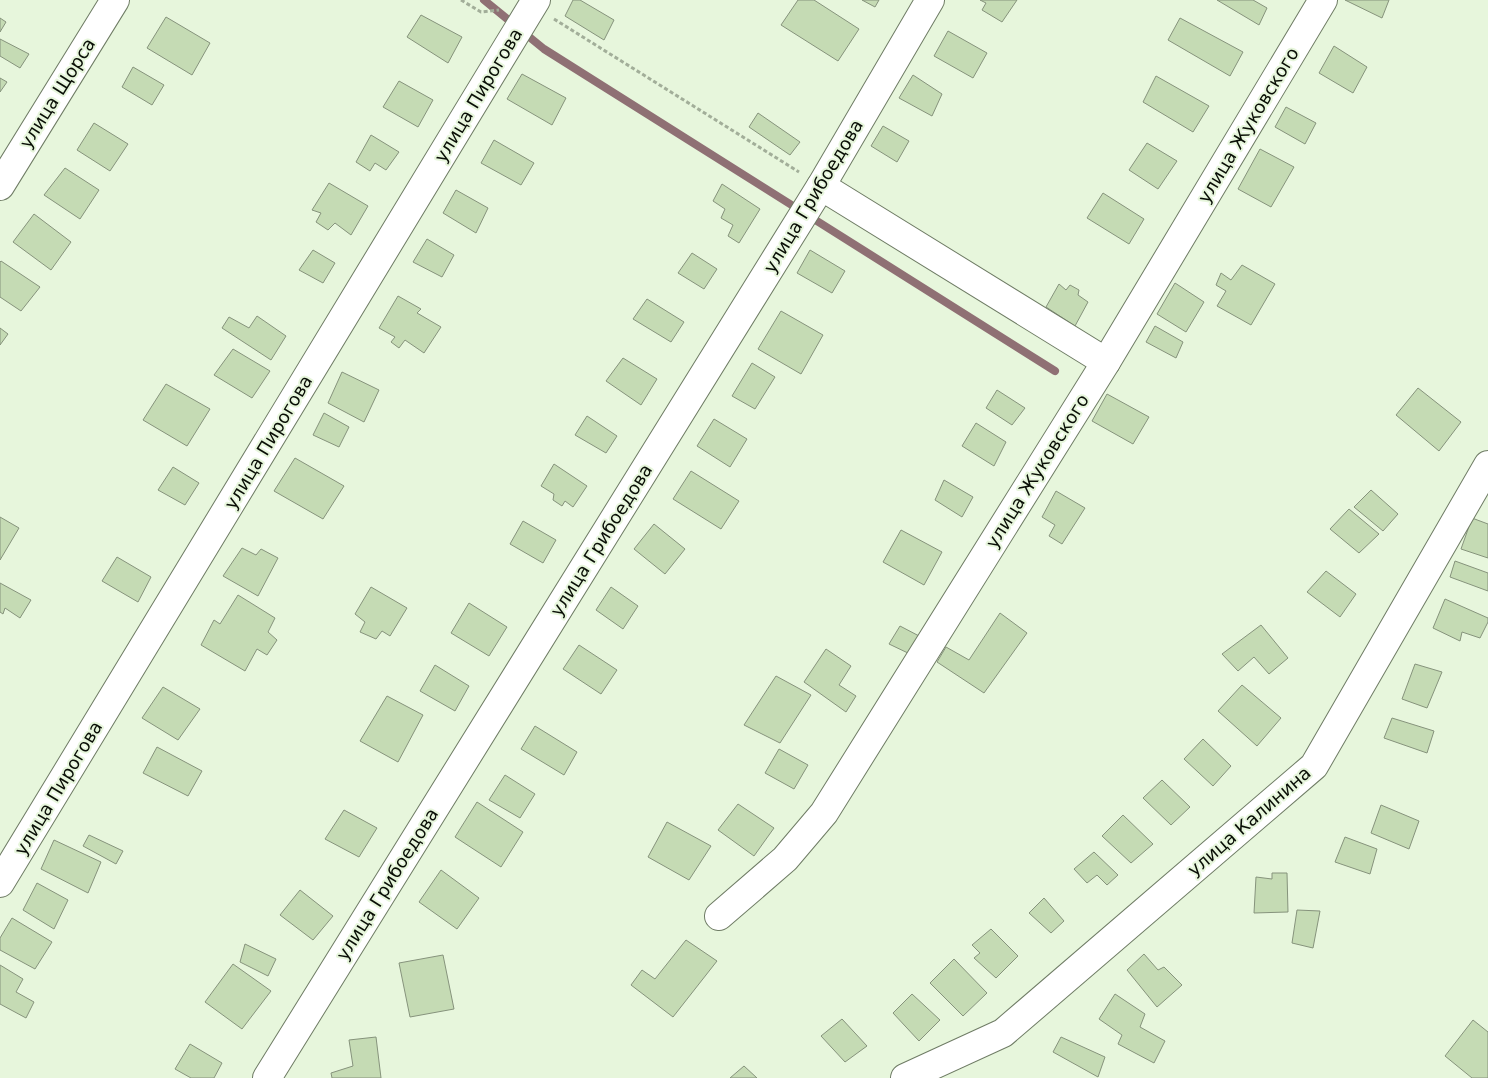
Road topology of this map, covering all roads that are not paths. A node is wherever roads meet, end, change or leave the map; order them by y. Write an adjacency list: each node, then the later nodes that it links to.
1 (114, 0): 5 (street, улица Щорса)
2 (930, 0): 6 (street, улица Грибоедова)
3 (1323, 0): 7 (street, улица Жуковского)
4 (535, 3): 9 (street, улица Пирогова)
5 (0, 186)
6 (821, 186): 7 (street); 11 (street, улица Грибоедова)
7 (1106, 362): 10 (street, улица Жуковского)
8 (1488, 465): 12 (street, улица Калинина)
9 (0, 883)
10 (719, 916)
11 (267, 1078)
12 (905, 1078)

